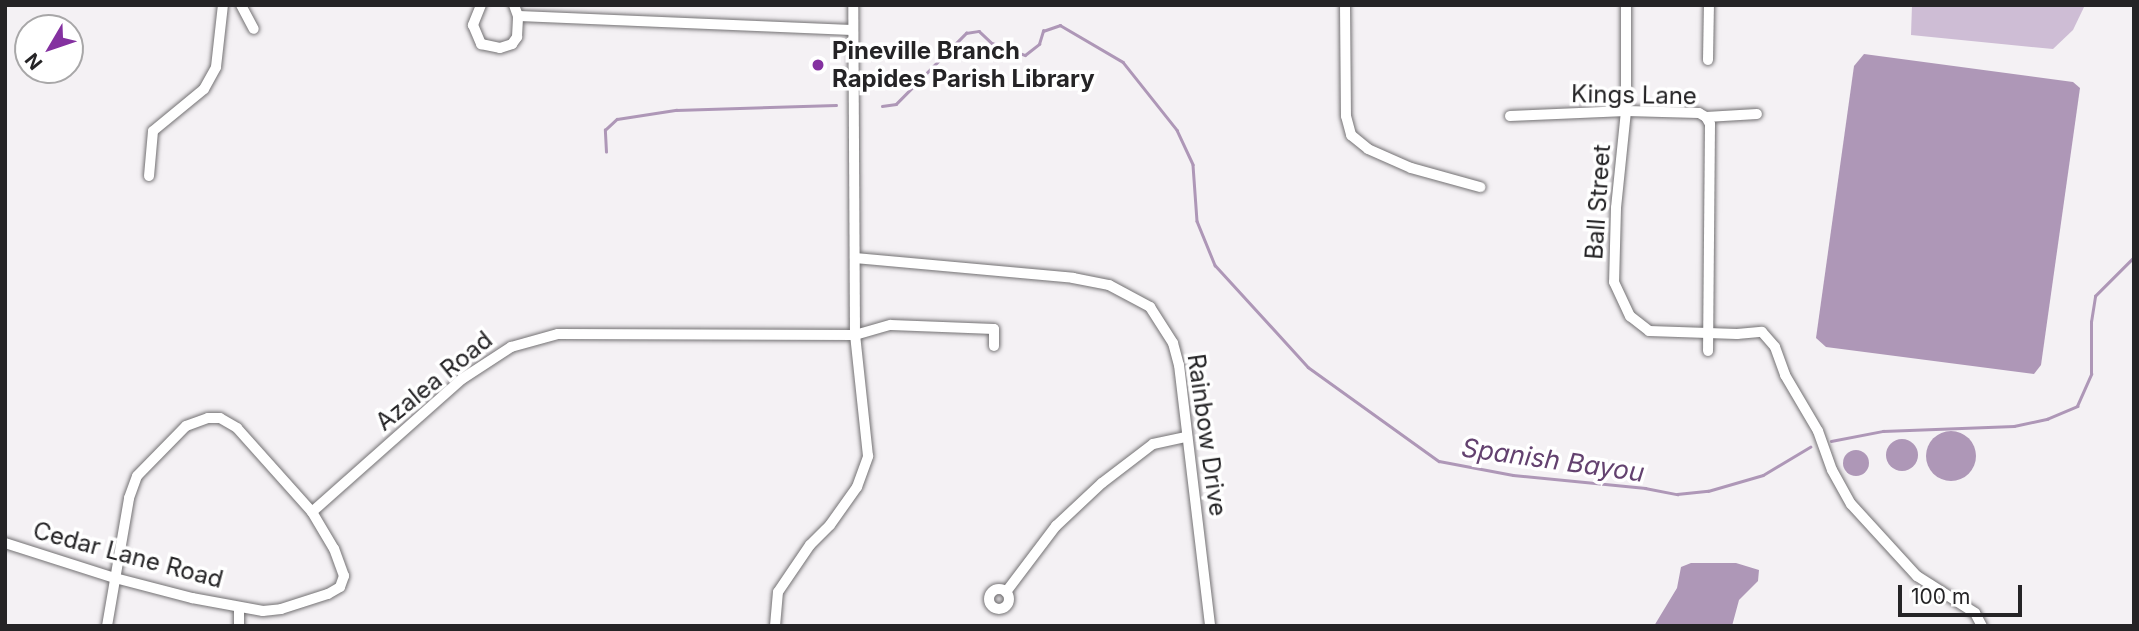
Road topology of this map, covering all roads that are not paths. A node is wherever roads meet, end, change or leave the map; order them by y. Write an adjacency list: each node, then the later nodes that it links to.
1 (223, 5): 16 (street)
2 (241, 5): 9 (street)
3 (481, 5): 8 (street)
4 (853, 5): 10 (street)
5 (1345, 5): 17 (street)
6 (1626, 5): 12 (street, Ball Street)
7 (1709, 5): 11 (street)
8 (516, 11): 10 (street)
9 (254, 29)
10 (853, 30): 18 (street)
11 (1708, 60)
12 (1626, 111): 14 (street, Kings Lane); 15 (street, Kings Lane); 19 (street, Ball Street)
13 (1757, 114): 15 (street, Kings Lane)
14 (1510, 116)
15 (1706, 117): 19 (street)
16 (149, 176)
17 (1480, 187)
18 (855, 258): 20 (street); 23 (street, Rainbow Drive)
19 (1707, 333): 22 (street); 33 (street, Ball Street)
20 (855, 335): 21 (street, Azalea Road); 24 (street, Azalea Road); 31 (street)
21 (995, 346)
22 (1708, 351)
23 (1187, 437): 27 (street); 32 (street, Rainbow Drive)
24 (312, 512): 26 (street); 28 (street)
25 (5, 543): 26 (street, Cedar Lane Road)
26 (115, 578): 28 (street, Cedar Lane Road); 29 (street)
27 (1006, 592)
28 (239, 607): 30 (street)
29 (107, 626)
30 (239, 626)
31 (775, 626)
32 (1210, 626)
33 (1982, 626)

